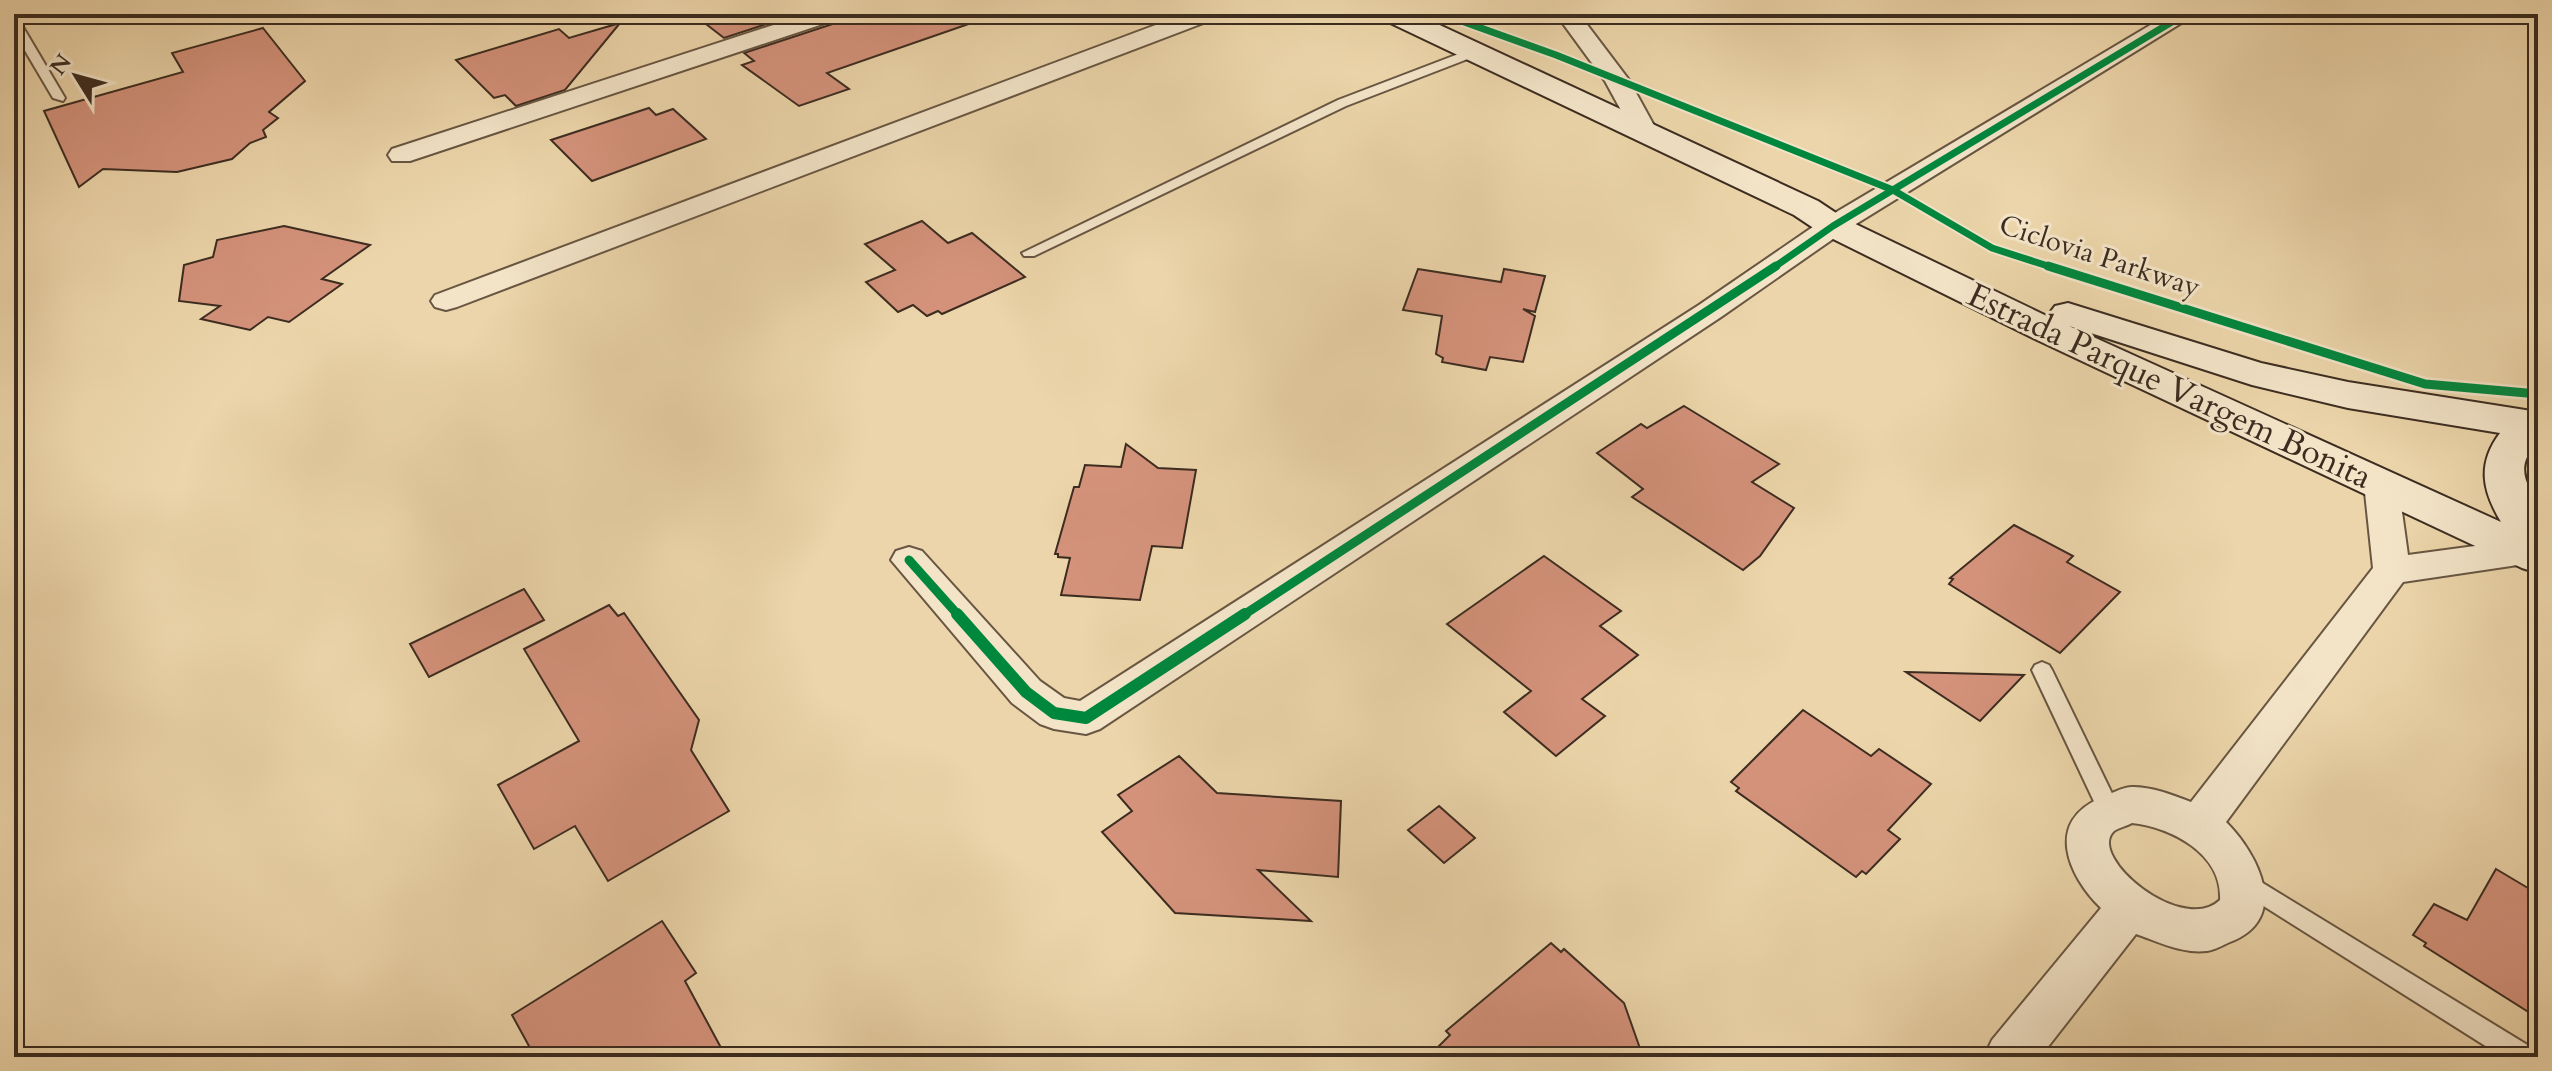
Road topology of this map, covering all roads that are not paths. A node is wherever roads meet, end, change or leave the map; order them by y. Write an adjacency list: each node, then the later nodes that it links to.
1 (830, 14): 10 (street)
2 (1206, 14): 13 (street)
3 (1394, 14): 7 (main road, Estrada Parque Vargem Bonita)
4 (1567, 14): 9 (street)
5 (2185, 14): 11 (street)
6 (14, 22): 8 (lane)
7 (1474, 52): 9 (main road, Estrada Parque Vargem Bonita); 12 (lane)
8 (59, 98)
9 (1644, 131): 11 (main road, Estrada Parque Vargem Bonita)
10 (401, 155)
11 (1829, 218): 14 (main road, Estrada Parque Vargem Bonita); 15 (main road, Estrada Parque Vargem Bonita); 17 (street)
12 (1029, 253)
13 (446, 301)
14 (2535, 425): 16 (main road)
15 (2381, 483): 16 (main road, Estrada Parque Vargem Bonita); 18 (street)
16 (2534, 551): 18 (street)
17 (909, 560)
18 (2392, 570): 21 (street)
19 (2042, 670): 20 (lane)
20 (2109, 810): 21 (street); 23 (street)
21 (2198, 826): 22 (street)
22 (2243, 881): 23 (street); 25 (lane)
23 (2129, 908): 24 (street)
24 (2009, 1057)
25 (2525, 1057)

